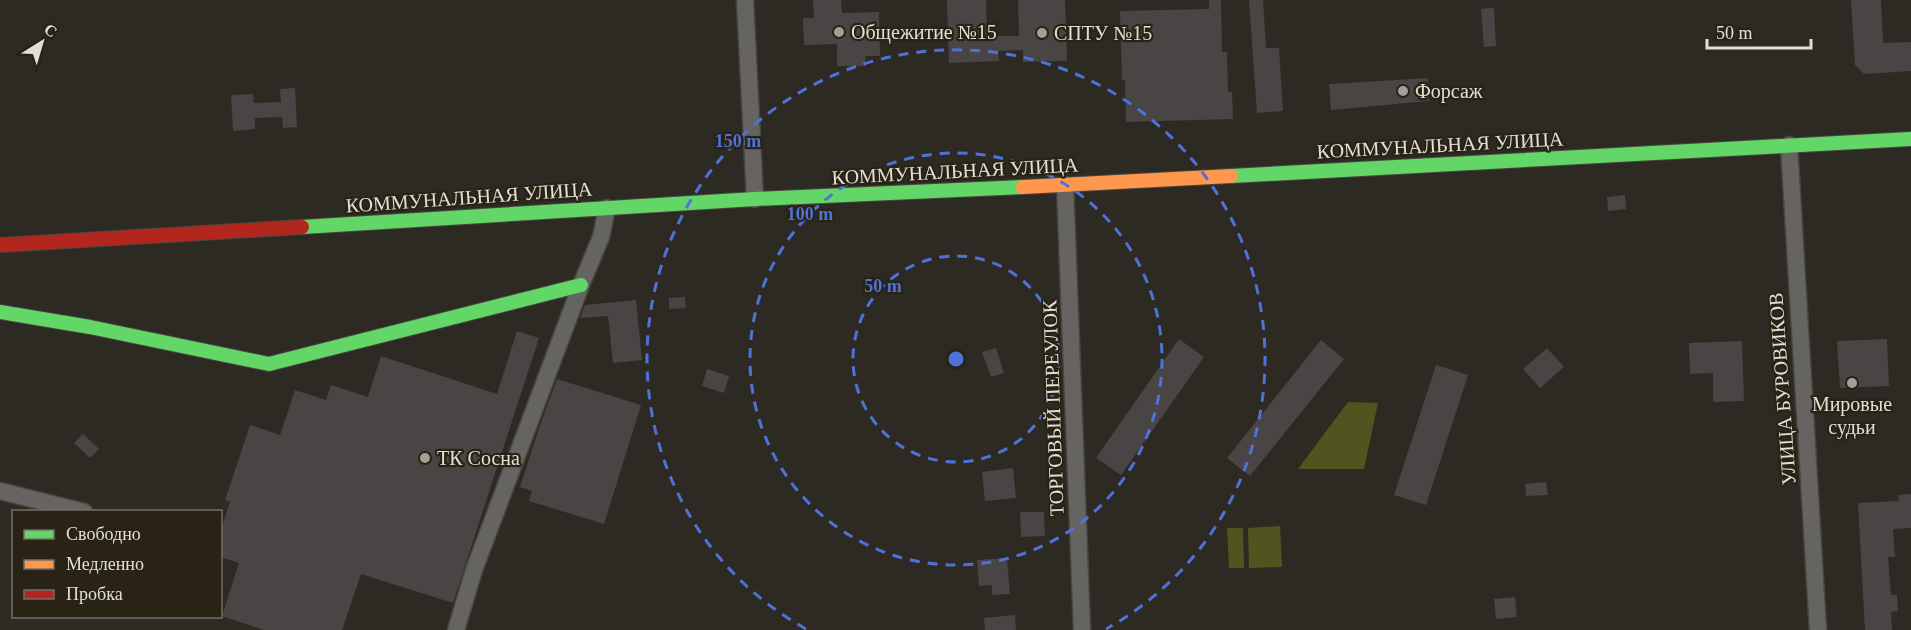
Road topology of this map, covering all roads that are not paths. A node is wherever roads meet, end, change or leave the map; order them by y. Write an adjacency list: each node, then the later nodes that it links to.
1 (745, 0): 5 (street)
2 (1911, 139): 3 (main road, КОММУНАЛЬНАЯ УЛИЦА)
3 (1789, 145): 4 (main road, КОММУНАЛЬНАЯ УЛИЦА); 14 (street, УЛИЦА БУРОВИКОВ)
4 (1065, 185): 5 (main road, КОММУНАЛЬНАЯ УЛИЦА); 13 (street, ТОРГОВЫЙ ПЕРЕУЛОК)
5 (755, 199): 6 (main road, КОММУНАЛЬНАЯ УЛИЦА)
6 (607, 208): 7 (main road, КОММУНАЛЬНАЯ УЛИЦА); 8 (street)
7 (0, 245)
8 (581, 285): 9 (main road); 12 (street)
9 (0, 312)
10 (0, 491): 11 (street)
11 (76, 510)
12 (456, 630)
13 (1082, 630)
14 (1818, 630)

